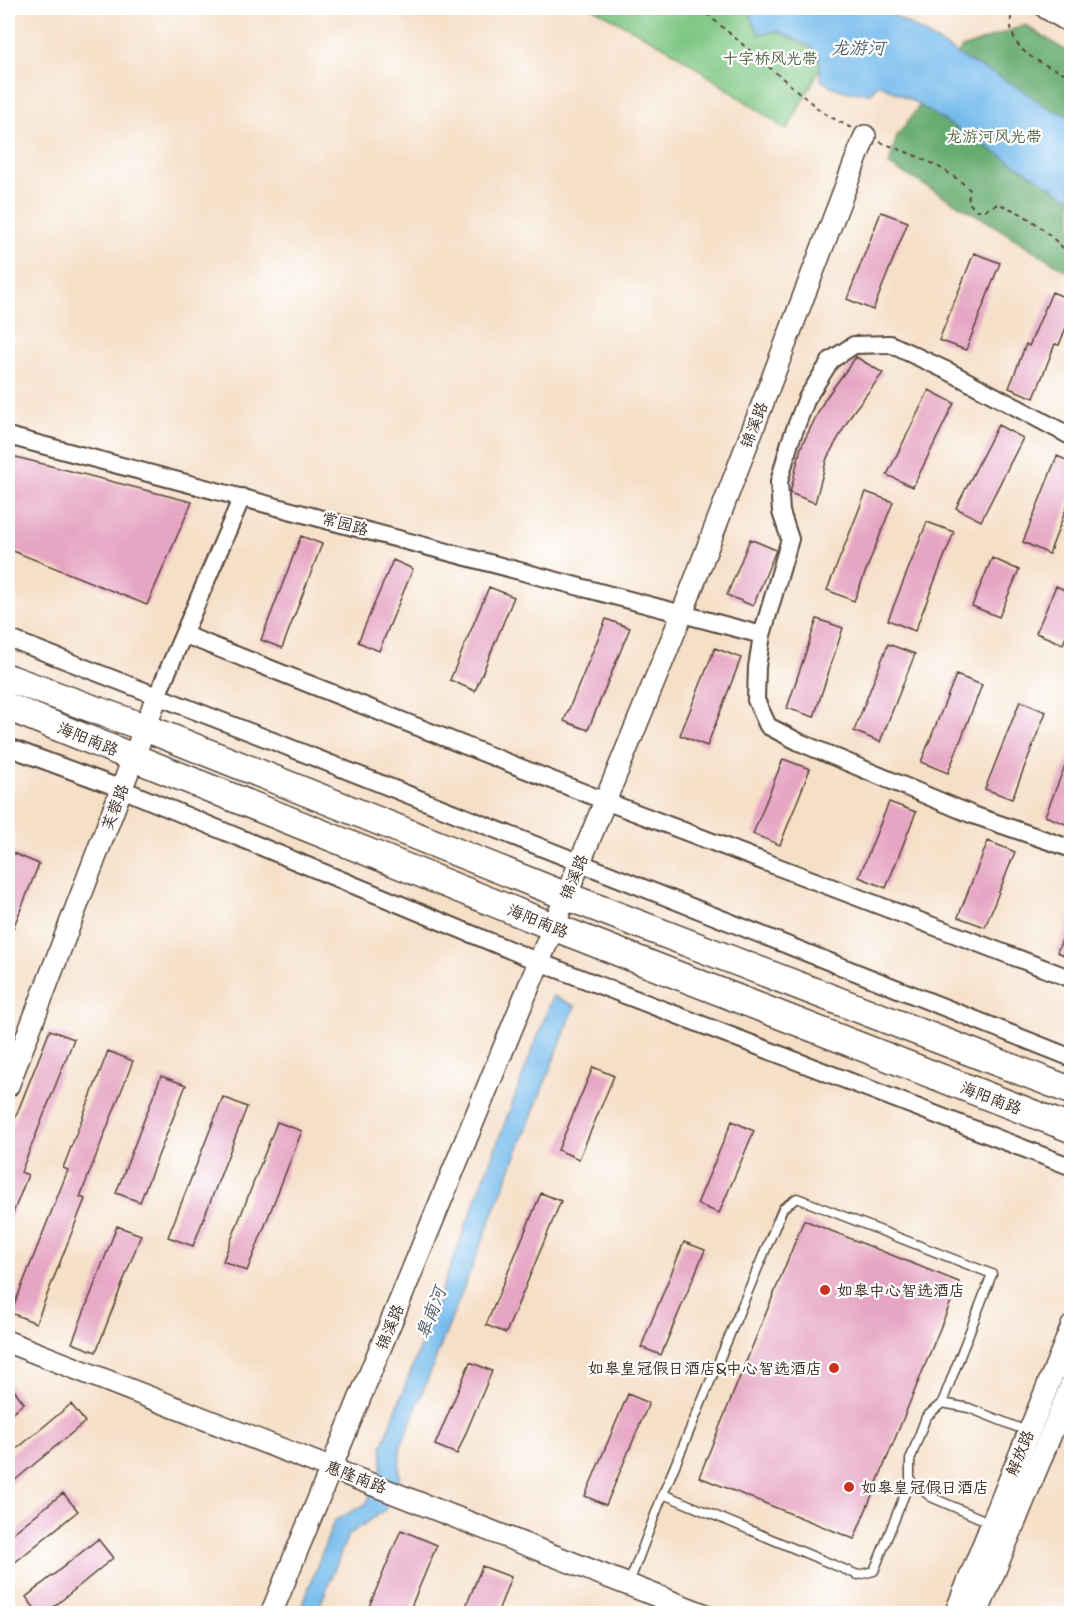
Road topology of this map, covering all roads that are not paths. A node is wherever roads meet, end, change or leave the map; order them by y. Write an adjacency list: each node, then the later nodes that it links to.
1 (1046, 8): 2 (street)
2 (1071, 23)
3 (865, 136): 7 (street, 锦溪路)
4 (8, 436): 6 (street, 常园路)
5 (1071, 437): 9 (street)
6 (242, 497): 7 (street, 常园路); 8 (street, 芙蓉路)
7 (682, 614): 9 (street, 常园路); 18 (street, 锦溪路)
8 (184, 635): 12 (street, 芙蓉路); 18 (street)
9 (762, 635): 19 (street)
10 (8, 638): 12 (street)
11 (8, 678): 14 (main road, 海阳南路)
12 (157, 696): 14 (street, 芙蓉路); 20 (street)
13 (8, 707): 16 (main road, 海阳南路)
14 (146, 728): 16 (street, 芙蓉路); 21 (main road, 海阳南路)
15 (8, 747): 17 (street)
16 (134, 758): 17 (street, 芙蓉路); 22 (main road, 海阳南路)
17 (122, 789): 23 (street); 26 (street, 芙蓉路)
18 (605, 801): 20 (street, 锦溪路); 24 (street)
19 (1071, 849)
20 (579, 863): 21 (street, 锦溪路); 25 (street)
21 (566, 896): 22 (street, 锦溪路); 27 (main road, 海阳南路)
22 (554, 927): 23 (street, 锦溪路); 28 (main road, 海阳南路)
23 (539, 962): 29 (street); 35 (street, 锦溪路)
24 (1071, 979)
25 (1071, 1058)
26 (8, 1086)
27 (1071, 1091)
28 (1071, 1129)
29 (1071, 1167)
30 (1071, 1326): 34 (street, 解放路)
31 (8, 1342): 35 (street, 惠隆南路)
32 (1071, 1383): 43 (street, 解放路)
33 (942, 1403): 34 (lane); 36 (lane); 37 (lane)
34 (1029, 1432): 38 (street, 解放路)
35 (332, 1468): 39 (street, 惠隆南路); 40 (street, 锦溪路)
36 (910, 1481): 37 (lane); 38 (lane)
37 (663, 1494): 39 (lane)
38 (991, 1523): 42 (street, 解放路)
39 (628, 1585): 41 (street, 惠隆南路)
40 (271, 1614)
41 (703, 1614)
42 (955, 1614)
43 (977, 1614)

